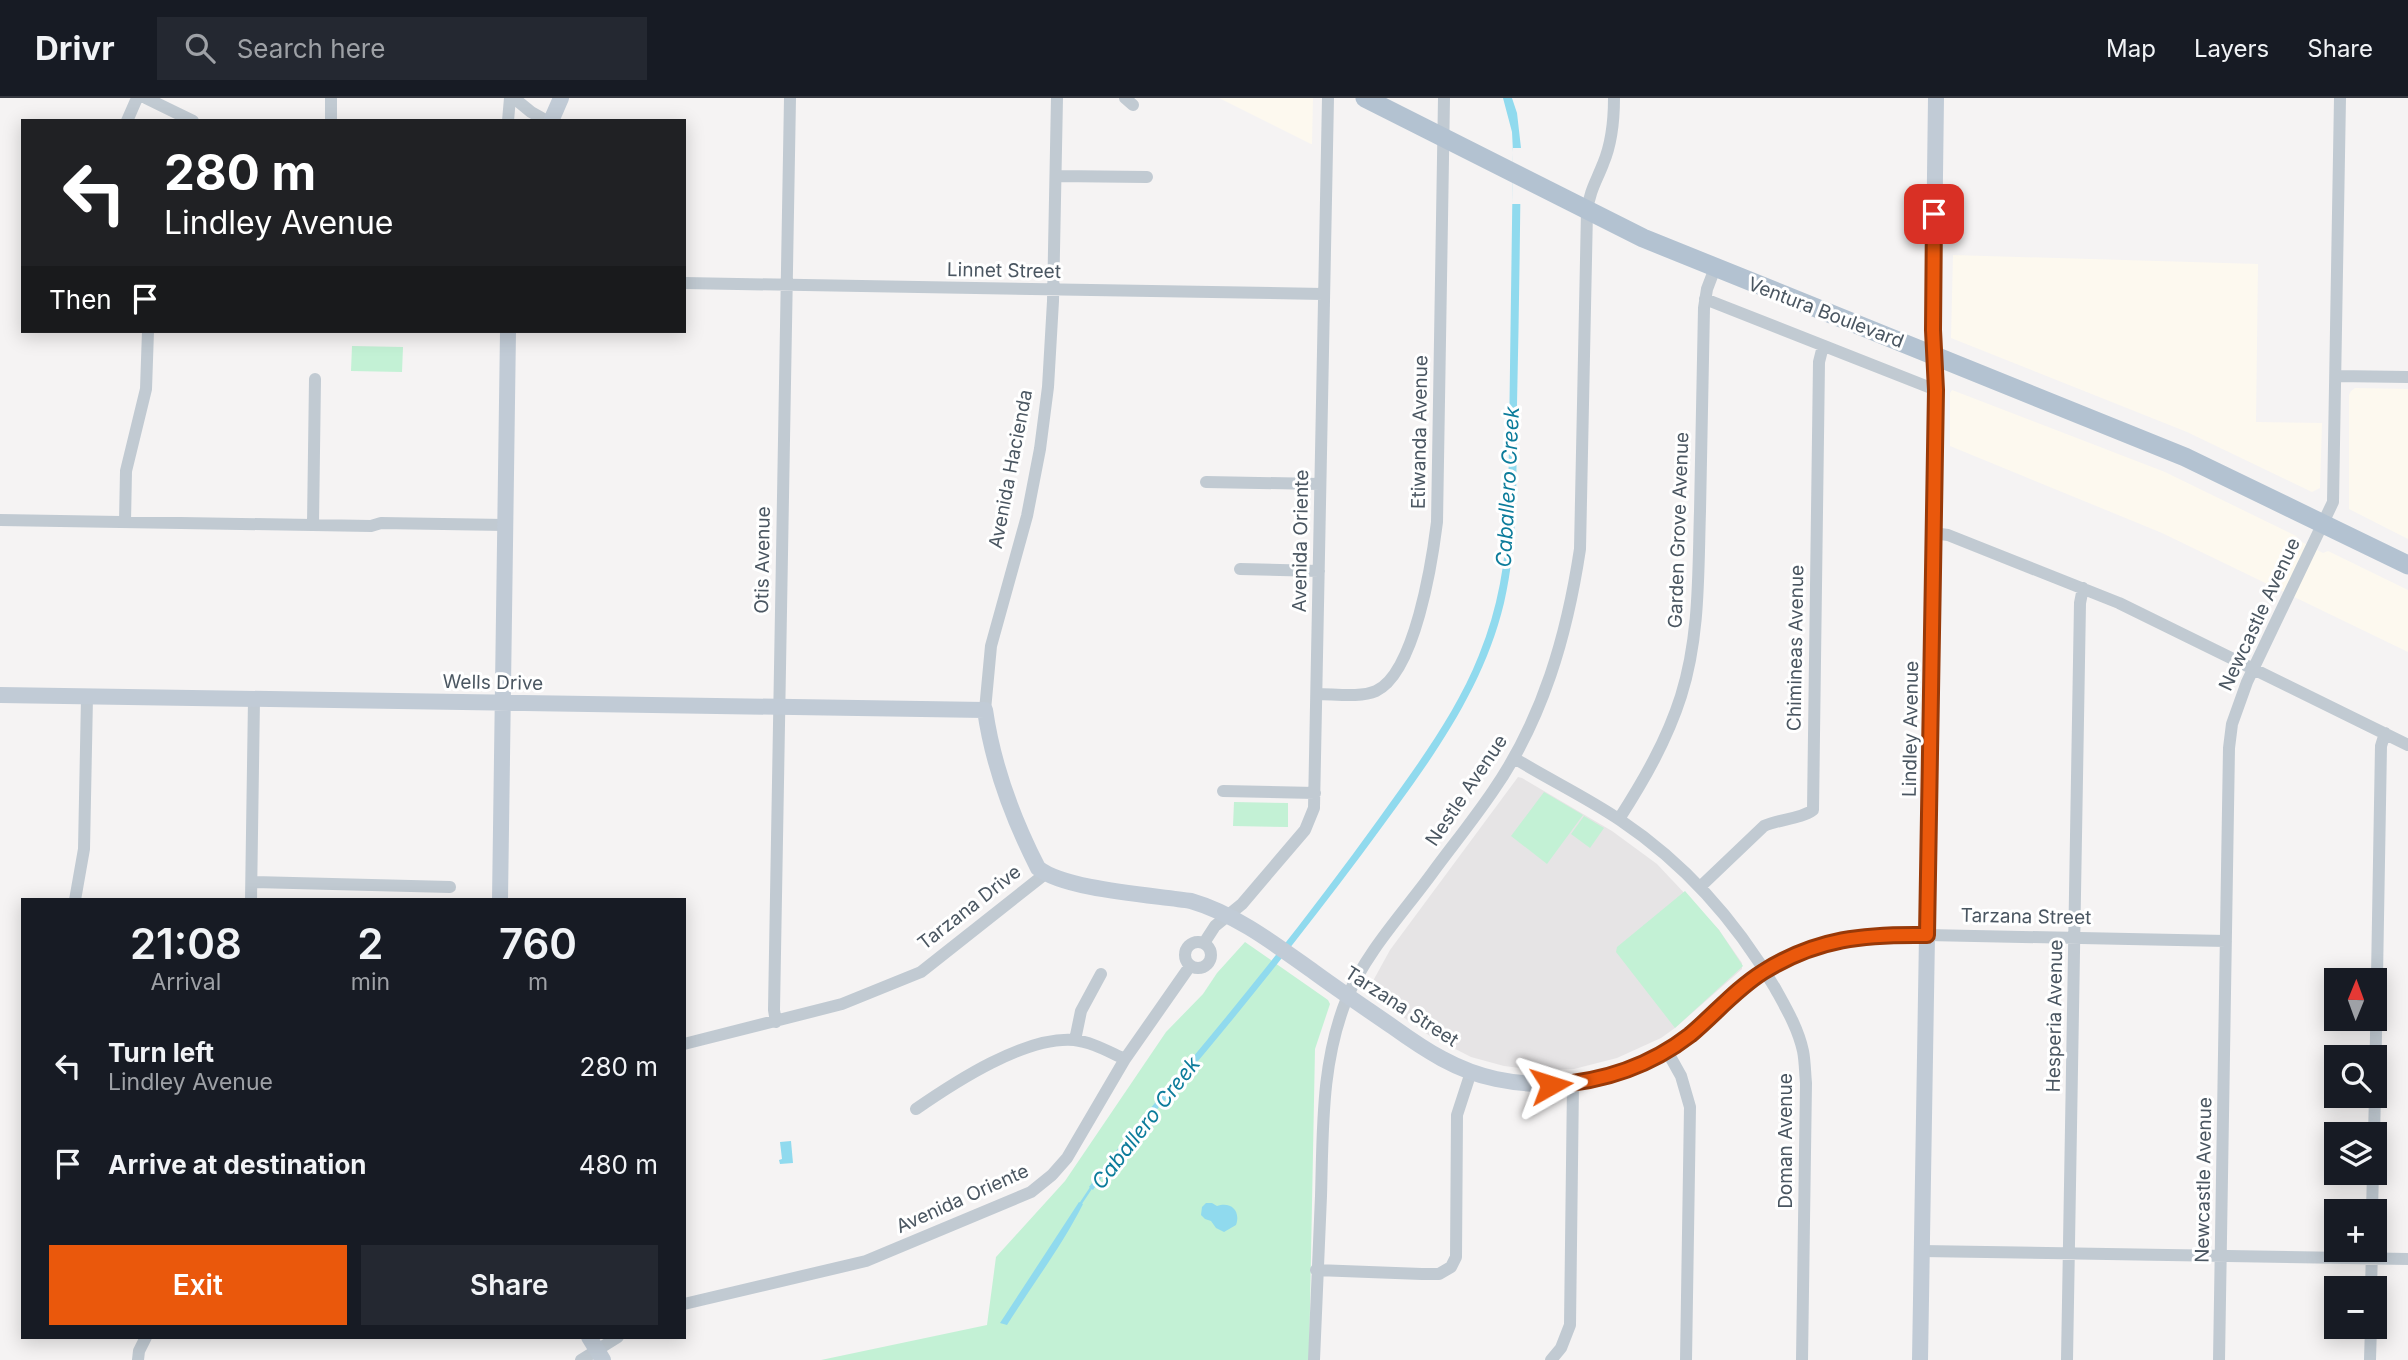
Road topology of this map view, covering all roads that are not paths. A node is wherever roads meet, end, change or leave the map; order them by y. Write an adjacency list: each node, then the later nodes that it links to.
1 (137, 98): 14 (street)
2 (146, 98): 15 (street)
3 (331, 98): 16 (street)
4 (512, 98): 17 (street); 18 (street)
5 (561, 98): 19 (street)
6 (790, 98): 26 (street, Otis Avenue)
7 (1057, 98): 21 (street, Avenida Hacienda)
8 (1328, 98): 28 (street, Avenida Oriente)
9 (1365, 98): 20 (main road, Ventura Boulevard)
10 (1444, 98): 20 (street, Etiwanda Avenue)
11 (1614, 98): 23 (street, Nestle Avenue)
12 (1936, 98): 33 (street, Lindley Avenue)
13 (2340, 98): 34 (street, Newcastle Avenue)
14 (128, 119)
15 (189, 119)
16 (331, 119)
17 (508, 119)
18 (544, 119)
19 (550, 119)
20 (1444, 138): 23 (main road, Ventura Boulevard); 51 (street, Etiwanda Avenue)
21 (1056, 176): 22 (street); 27 (street, Avenida Hacienda)
22 (1147, 177)
23 (1587, 211): 24 (main road, Ventura Boulevard); 60 (street, Nestle Avenue)
24 (1715, 268): 29 (street, Garden Grove Avenue); 33 (main road, Ventura Boulevard)
25 (686, 283): 26 (street, Linnet Street)
26 (785, 285): 27 (street, Linnet Street); 56 (street, Otis Avenue)
27 (1053, 290): 28 (street, Linnet Street); 57 (street, Avenida Hacienda)
28 (1323, 295): 39 (street, Avenida Oriente)
29 (1705, 299): 32 (street, Ventura Boulevard); 63 (street, Garden Grove Avenue)
30 (148, 333): 41 (street)
31 (508, 333): 44 (street)
32 (1823, 346): 37 (street, Ventura Boulevard); 67 (street, Chimineas Avenue)
33 (1934, 354): 37 (street, Lindley Avenue); 42 (main road, Ventura Boulevard)
34 (2336, 376): 35 (street); 42 (street, Newcastle Avenue)
35 (2408, 377)
36 (315, 379): 43 (street)
37 (1936, 390): 45 (street, Lindley Avenue)
38 (1206, 482): 39 (street)
39 (1321, 484): 48 (street, Avenida Oriente)
40 (0, 520): 41 (street)
41 (125, 522): 43 (street)
42 (2324, 523): 46 (main road, Ventura Boulevard); 50 (street, Newcastle Avenue)
43 (313, 524): 44 (street)
44 (505, 525): 55 (street)
45 (1933, 533): 49 (street); 72 (street, Lindley Avenue)
46 (2408, 565)
47 (1240, 569): 48 (street)
48 (1319, 571): 51 (street, Avenida Oriente)
49 (2083, 589): 50 (street); 73 (street, Hesperia Avenue)
50 (2253, 668): 58 (street); 74 (street, Newcastle Avenue)
51 (1317, 694): 62 (street, Avenida Oriente)
52 (0, 695): 53 (street, Wells Drive)
53 (87, 697): 54 (street, Wells Drive); 68 (street)
54 (254, 699): 55 (street, Wells Drive); 65 (street)
55 (503, 703): 56 (street, Wells Drive); 70 (street)
56 (778, 706): 57 (street, Wells Drive); 81 (street, Otis Avenue)
57 (985, 710): 64 (street, Avenida Hacienda)
58 (2385, 733): 59 (street); 84 (street)
59 (2408, 745)
60 (1514, 758): 63 (street, Doman Avenue); 80 (street, Nestle Avenue)
61 (1223, 791): 62 (street)
62 (1315, 793): 71 (street, Avenida Oriente)
63 (1619, 819): 67 (street, Doman Avenue)
64 (1045, 874): 71 (street, Tarzana Drive); 81 (street, Tarzana Drive)
65 (251, 882): 66 (street); 69 (street)
66 (450, 887)
67 (1700, 887): 78 (street, Doman Avenue)
68 (75, 898)
69 (251, 898)
70 (500, 898)
71 (1228, 916): 75 (street, Avenida Oriente); 76 (street, Tarzana Drive)
72 (1927, 935): 73 (street, Tarzana Street); 78 (street, Tarzana Street); 90 (street, Lindley Avenue)
73 (2074, 938): 74 (street, Tarzana Street); 91 (street, Hesperia Avenue)
74 (2226, 941): 94 (street, Newcastle Avenue)
75 (1204, 943): 77 (street, Avenida Oriente); 77 (street, Avenida Oriente)
76 (1277, 946): 80 (street, Tarzana Street)
77 (1190, 966): 86 (street, Avenida Oriente)
78 (1765, 971): 85 (street, Tarzana Street); 107 (street, Doman Avenue)
79 (1101, 974): 82 (street)
80 (1348, 996): 87 (street, Tarzana Street); 96 (street, Nestle Avenue)
81 (775, 1022): 83 (street, Tarzana Drive)
82 (1075, 1040): 86 (street); 89 (street)
83 (686, 1044)
84 (2376, 1045)
85 (1667, 1051): 88 (street, Tarzana Street); 106 (street)
86 (1125, 1059): 97 (street, Avenida Oriente)
87 (1471, 1072): 88 (street, Tarzana Street); 96 (street)
88 (1573, 1083): 105 (street)
89 (916, 1110)
90 (1922, 1251): 91 (street); 108 (street, Lindley Avenue)
91 (2070, 1254): 94 (street); 109 (street, Hesperia Avenue)
92 (2324, 1255): 94 (street)
93 (2387, 1256): 95 (street)
94 (2221, 1257): 110 (street, Newcastle Avenue)
95 (2408, 1259)
96 (1316, 1270): 104 (street, Nestle Avenue)
97 (686, 1304)
98 (145, 1339): 102 (street)
99 (614, 1339): 101 (street)
100 (2371, 1339): 111 (street)
101 (596, 1349): 103 (street)
102 (138, 1360)
103 (581, 1360)
104 (1314, 1360)
105 (1551, 1360)
106 (1686, 1360)
107 (1802, 1360)
108 (1920, 1360)
109 (2067, 1360)
110 (2219, 1360)
111 (2370, 1360)

